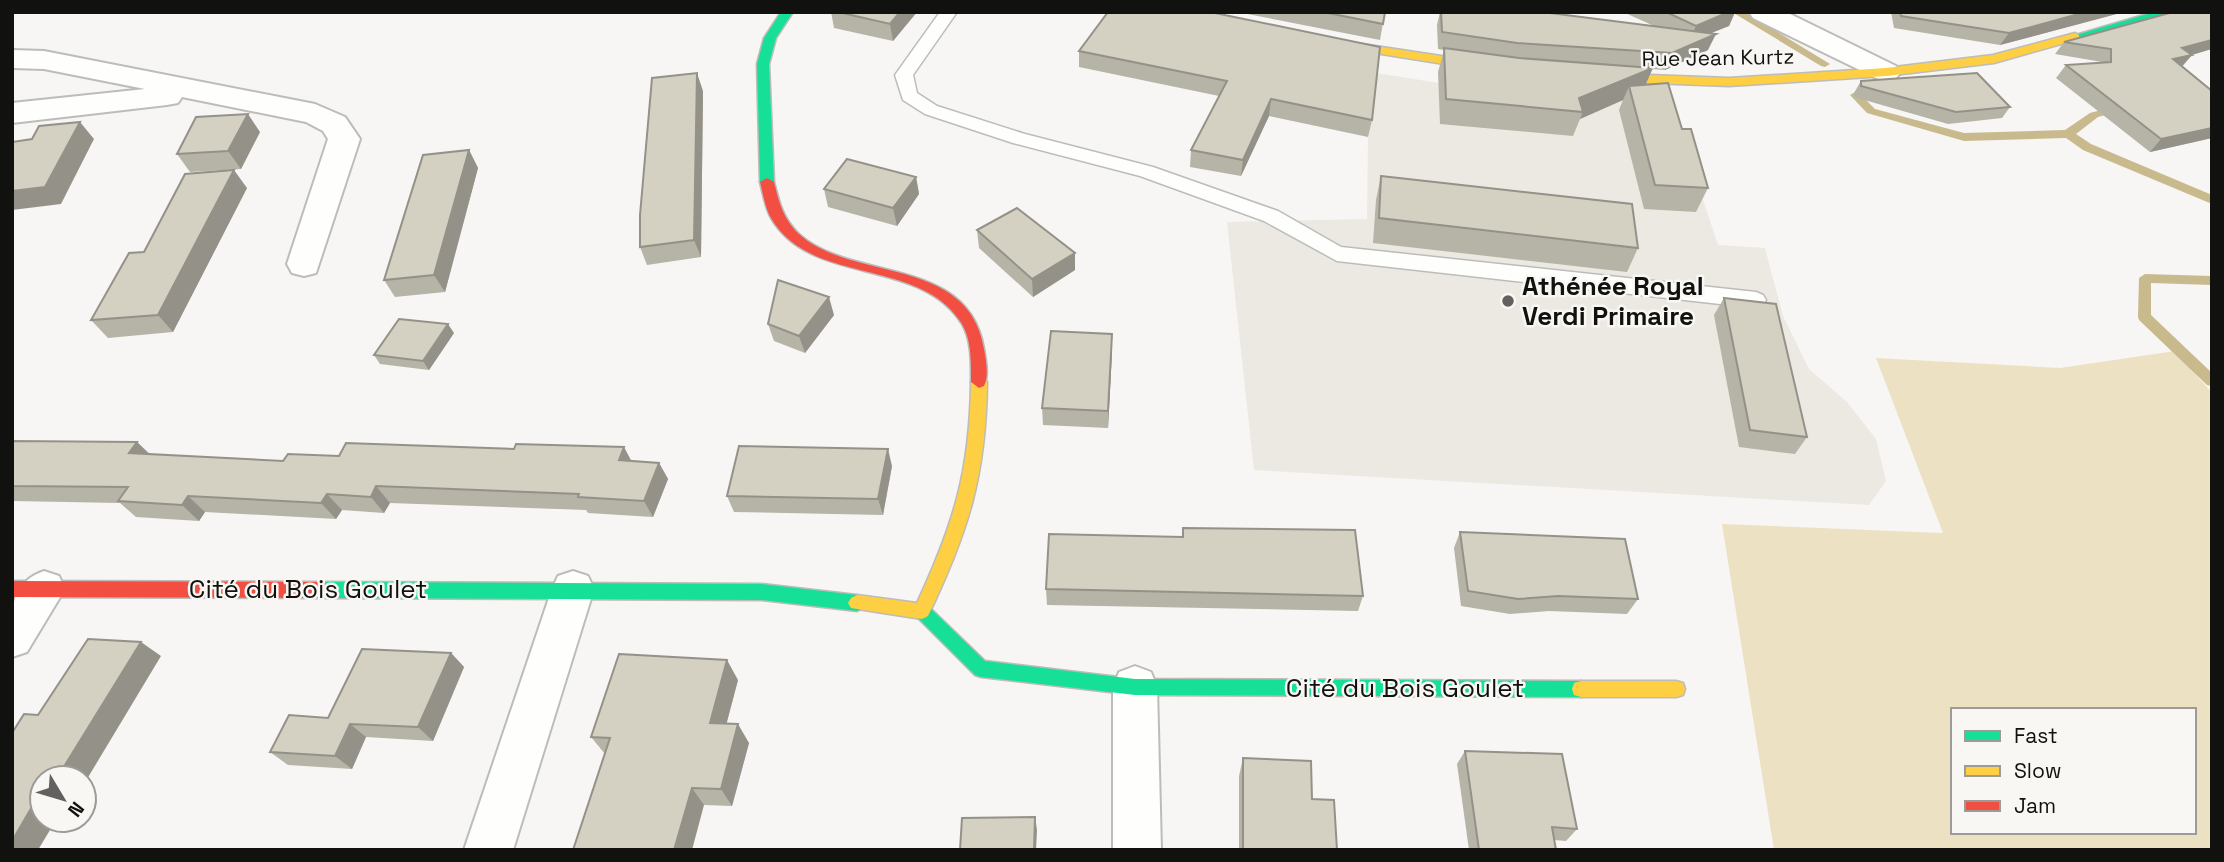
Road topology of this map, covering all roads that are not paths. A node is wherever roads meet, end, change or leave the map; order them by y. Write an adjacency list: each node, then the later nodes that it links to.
1 (787, 12): 16 (street)
2 (949, 12): 13 (lane)
3 (1763, 12): 8 (street)
4 (2168, 12): 8 (street, Rue Jean Kurtz)
5 (1315, 40): 7 (street)
6 (12, 59): 10 (street)
7 (1512, 71)
8 (1886, 72): 9 (street, Rue Jean Kurtz)
9 (1580, 76)
10 (204, 93): 11 (street); 12 (street)
11 (12, 113)
12 (304, 264)
13 (1756, 300)
14 (28, 589): 15 (street, Cité du Bois Goulet); 17 (street, Cité du Bois Goulet)
15 (573, 589): 16 (street, Cité du Bois Goulet); 20 (street)
16 (922, 611): 18 (street, Cité du Bois Goulet)
17 (12, 638)
18 (1135, 687): 19 (street, Cité du Bois Goulet); 21 (street)
19 (1676, 689)
20 (488, 850)
21 (1136, 850)

